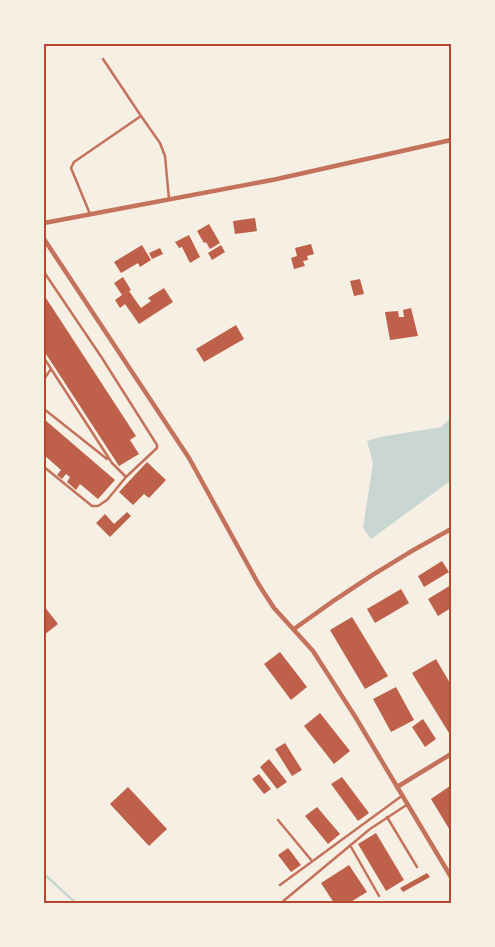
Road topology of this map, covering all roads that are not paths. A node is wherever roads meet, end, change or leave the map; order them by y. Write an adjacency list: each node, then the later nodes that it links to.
1 (103, 59): 2 (lane)
2 (140, 116): 4 (lane); 5 (lane)
3 (451, 140): 4 (street)
4 (169, 199): 5 (street)
5 (90, 214): 6 (street)
6 (44, 223)
7 (44, 239): 17 (street)
8 (44, 272): 15 (lane)
9 (44, 358): 10 (lane)
10 (51, 369): 11 (lane); 13 (lane)
11 (44, 379)
12 (44, 409): 13 (lane)
13 (112, 463): 15 (lane)
14 (44, 467): 15 (lane)
15 (126, 477)
16 (451, 529): 17 (street)
17 (294, 629): 19 (street)
18 (451, 754): 19 (street)
19 (397, 787): 20 (street)
20 (403, 795): 21 (street); 25 (lane)
21 (408, 804): 22 (lane); 27 (street)
22 (387, 817): 24 (lane); 26 (lane)
23 (278, 820): 25 (lane)
24 (350, 845): 29 (lane); 30 (lane)
25 (312, 862): 28 (lane)
26 (417, 868)
27 (451, 877)
28 (280, 885)
29 (379, 896)
30 (281, 903)

